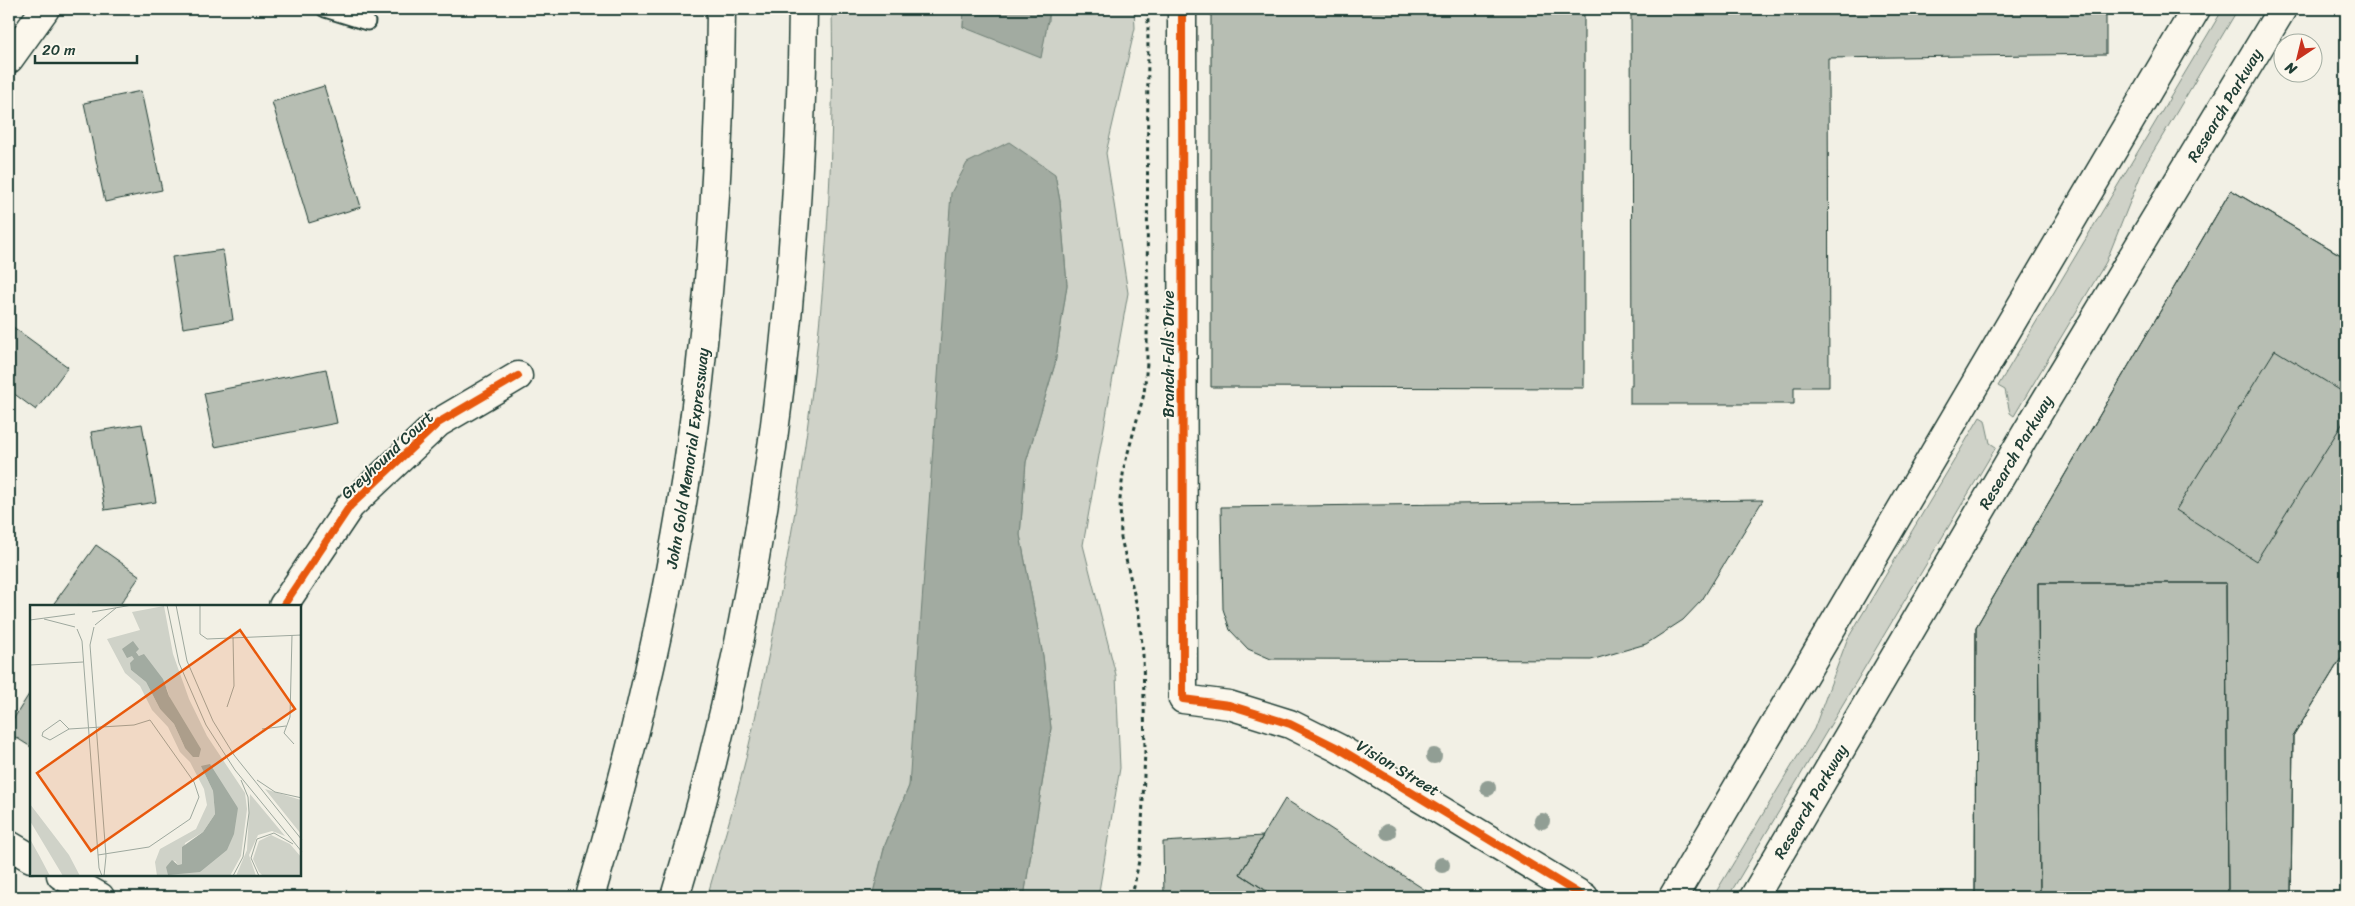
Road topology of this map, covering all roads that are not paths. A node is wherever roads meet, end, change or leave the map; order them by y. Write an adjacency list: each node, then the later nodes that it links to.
1 (45, 9): 9 (main road)
2 (325, 9): 8 (lane)
3 (721, 9): 17 (main road, John Gold Memorial Expressway)
4 (803, 9): 18 (main road)
5 (1182, 9): 12 (main road, Branch Falls Drive)
6 (2196, 9): 20 (main road)
7 (2282, 9): 21 (main road, Research Parkway)
8 (367, 22)
9 (9, 59)
10 (518, 376): 11 (main road, Greyhound Court)
11 (284, 605)
12 (1183, 699): 19 (main road, Vision Street)
13 (9, 845): 14 (main road)
14 (30, 857)
15 (64, 876): 16 (main road)
16 (96, 888)
17 (590, 897)
18 (675, 897)
19 (1584, 897)
20 (1673, 897)
21 (1754, 897)

